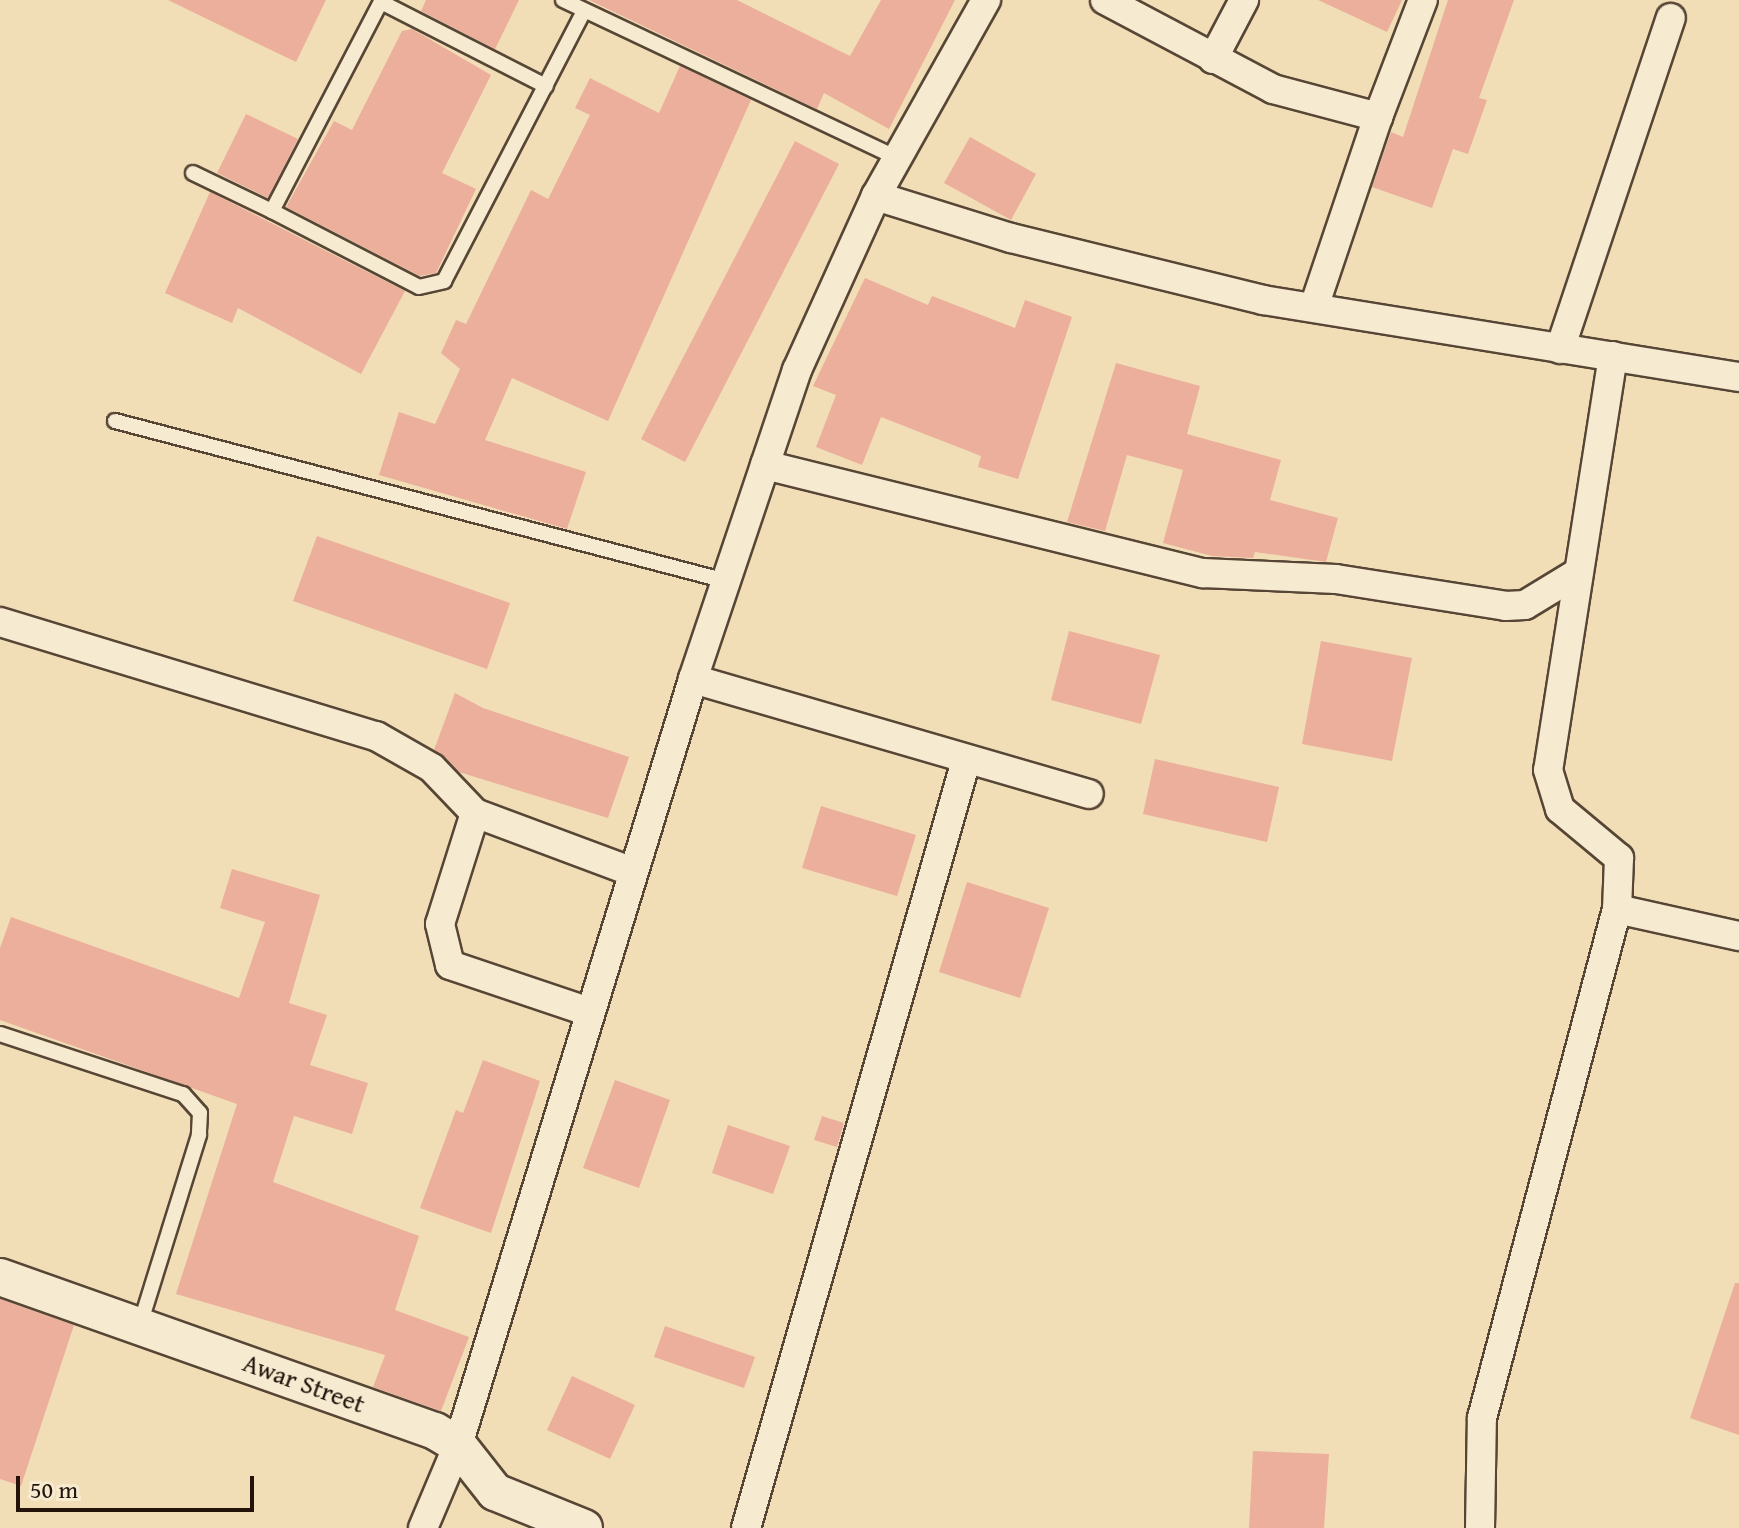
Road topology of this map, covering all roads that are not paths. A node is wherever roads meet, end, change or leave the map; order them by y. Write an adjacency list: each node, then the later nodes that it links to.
1 (563, 0): 7 (lane)
2 (986, 0): 12 (street)
3 (1105, 0): 9 (street)
4 (1244, 0): 9 (street)
5 (1423, 0): 11 (street)
6 (381, 1): 10 (lane); 15 (lane)
7 (584, 11): 10 (lane); 12 (lane)
8 (1671, 18): 17 (street)
9 (1213, 59): 11 (street)
10 (546, 86): 15 (lane)
11 (1378, 117): 16 (street)
12 (898, 158): 14 (street)
13 (193, 173): 15 (lane)
14 (876, 196): 16 (street); 21 (street)
15 (272, 211)
16 (1314, 307): 17 (street)
17 (1560, 349): 18 (street)
18 (1613, 356): 19 (street); 22 (street)
19 (1739, 377)
20 (115, 421): 23 (lane)
21 (765, 465): 22 (street); 23 (street)
22 (1579, 572): 30 (street)
23 (726, 581): 25 (street)
24 (0, 622): 28 (street)
25 (693, 679): 26 (street); 29 (street)
26 (966, 761): 27 (street); 39 (street)
27 (1089, 794)
28 (475, 813): 29 (street); 32 (street)
29 (633, 872): 32 (street)
30 (1617, 909): 31 (street); 40 (street)
31 (1739, 936)
32 (590, 1012): 36 (street)
33 (0, 1034): 35 (lane)
34 (0, 1277): 35 (street, Awar Street)
35 (140, 1324): 36 (street, Awar Street)
36 (458, 1445): 37 (street); 38 (street)
37 (423, 1528)
38 (584, 1528)
39 (746, 1528)
40 (1480, 1528)

